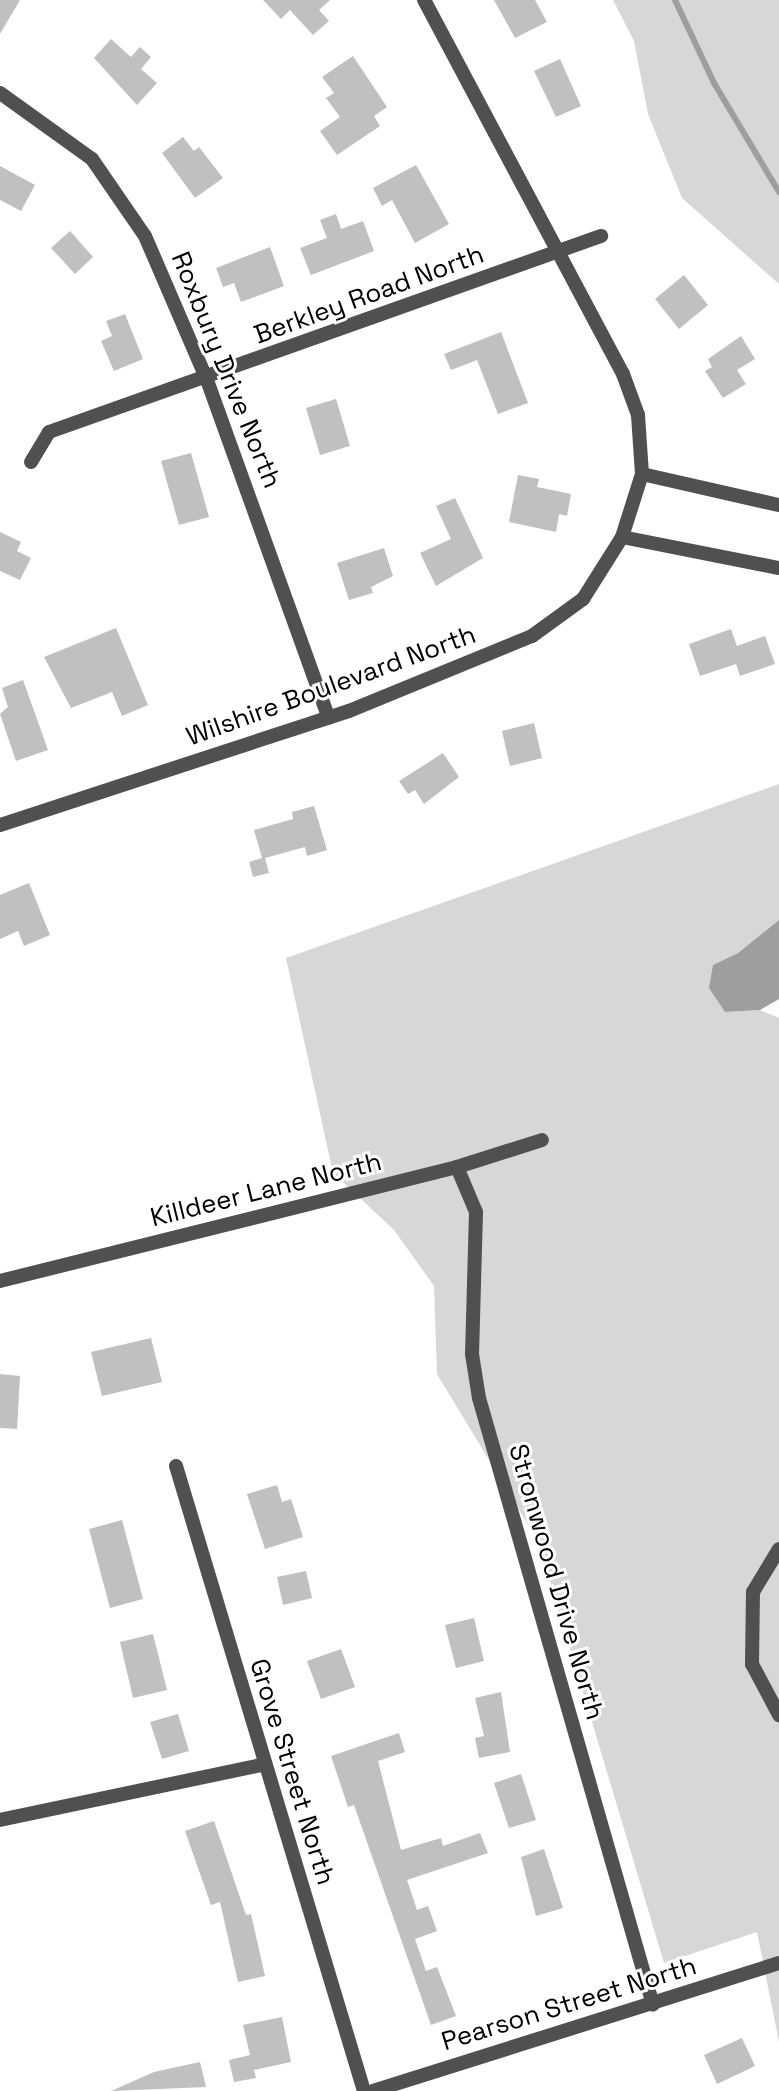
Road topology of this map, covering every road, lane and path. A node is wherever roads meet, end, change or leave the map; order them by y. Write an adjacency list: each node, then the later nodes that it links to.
1 (424, 0): 4 (street, Wilshire Boulevard North)
2 (0, 93): 5 (street, Roxbury Drive North)
3 (601, 236): 4 (street, Berkley Road North)
4 (558, 254): 5 (street, Berkley Road North); 7 (street, Wilshire Boulevard North)
5 (207, 380): 6 (street, Berkley Road North); 11 (street, Roxbury Drive North)
6 (31, 462)
7 (642, 474): 8 (street); 9 (street, Wilshire Boulevard North)
8 (779, 505)
9 (622, 537): 10 (street); 11 (street, Wilshire Boulevard North)
10 (779, 568)
11 (329, 718): 12 (street, Wilshire Boulevard North)
12 (0, 825)
13 (542, 1140): 14 (street, Killdeer Lane North)
14 (457, 1167): 15 (street, Killdeer Lane North); 22 (street, Stronwood Drive North)
15 (0, 1281)
16 (176, 1466): 19 (street, Grove Street North)
17 (779, 1549): 18 (street)
18 (779, 1715)
19 (265, 1764): 20 (street); 23 (street, Grove Street North)
20 (0, 1820)
21 (779, 1963): 22 (street, Pearson Street North)
22 (653, 2005): 24 (street, Pearson Street North)
23 (364, 2091)
24 (373, 2091)

